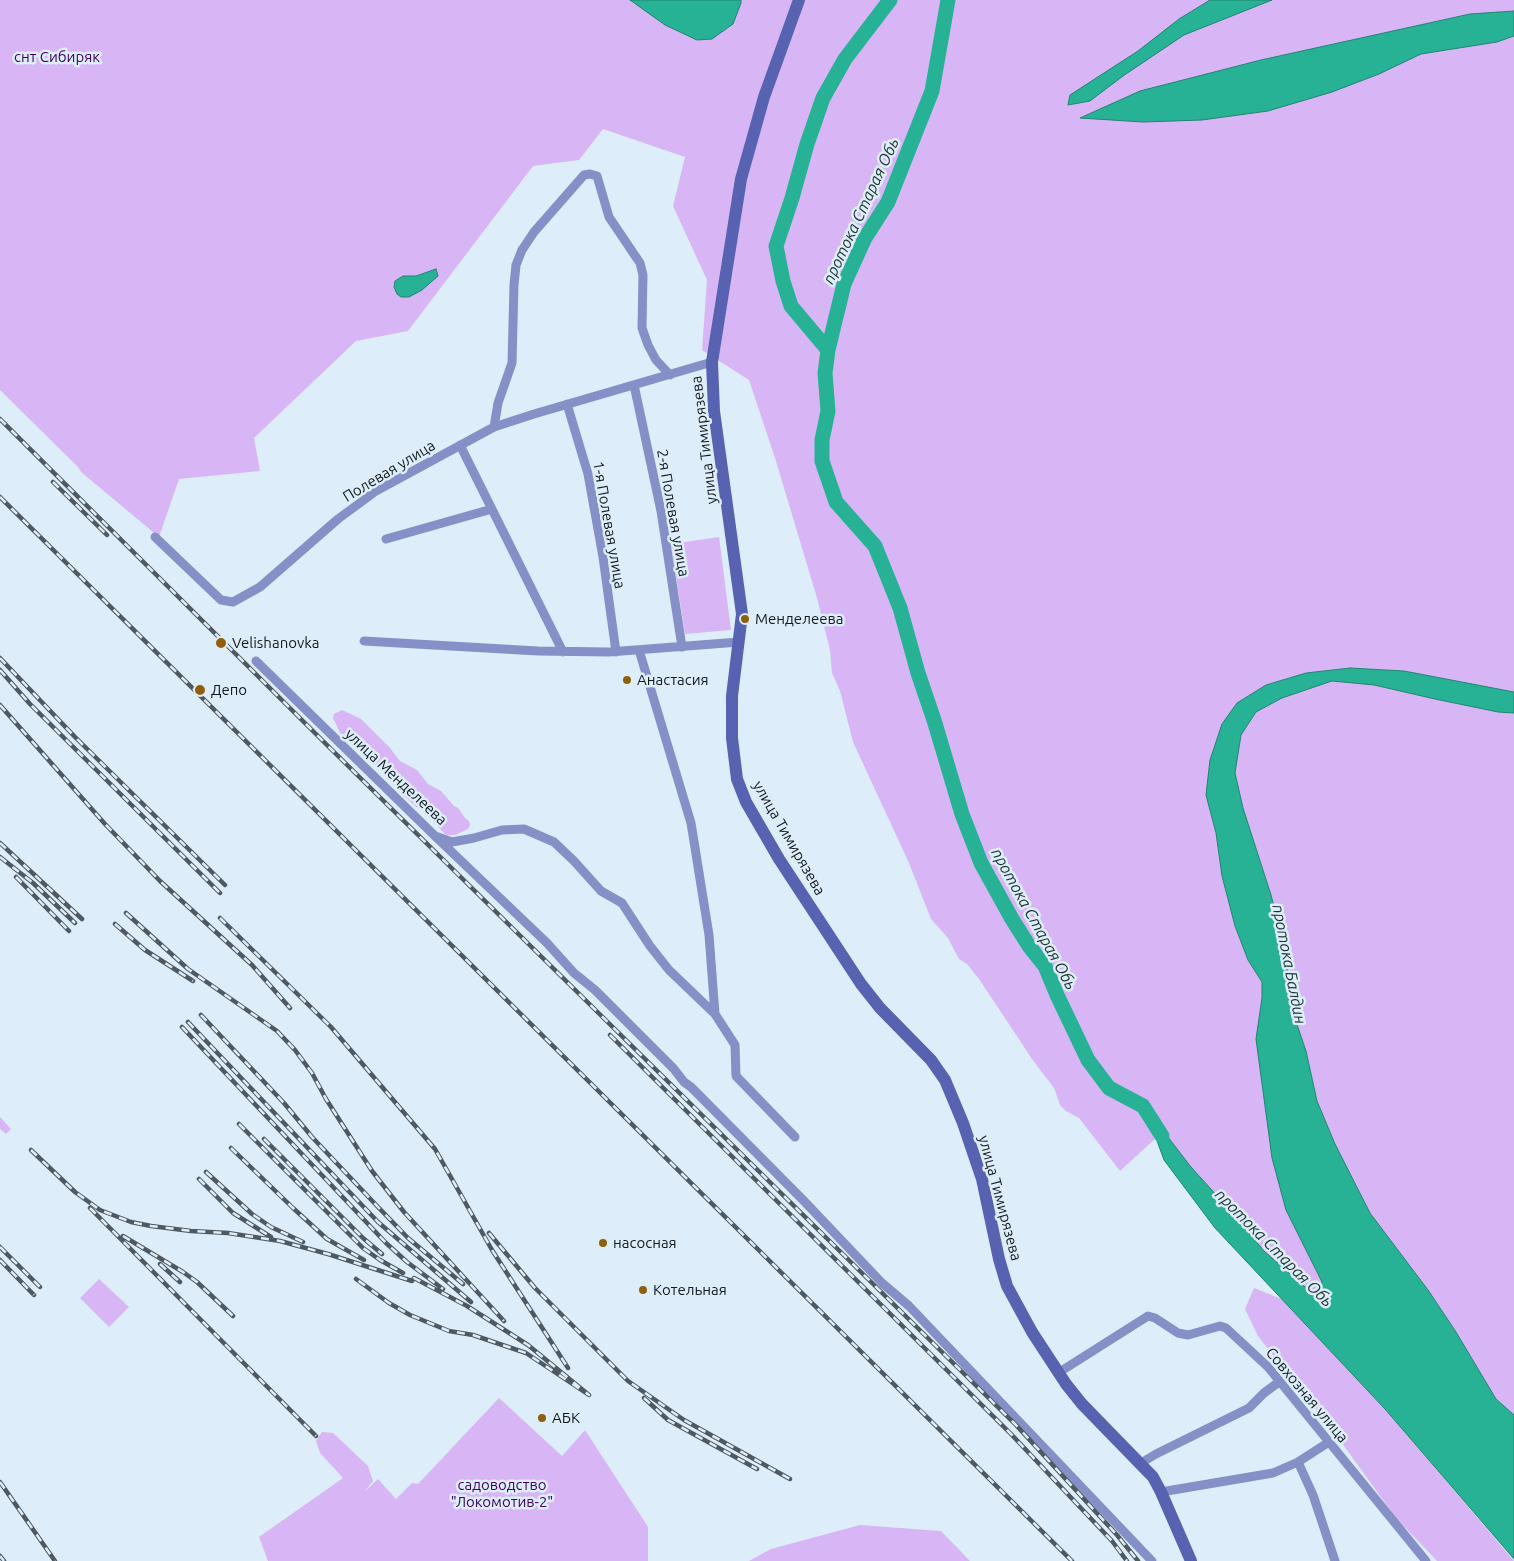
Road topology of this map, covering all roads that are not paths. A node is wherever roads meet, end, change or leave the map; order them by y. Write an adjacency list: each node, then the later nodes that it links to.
1 (799, 0): 2 (street, улица Тимирязева)
2 (712, 362): 3 (street, Полевая улица); 12 (street, улица Тимирязева)
3 (670, 375): 4 (street, Полевая улица); 6 (street)
4 (634, 385): 5 (street, Полевая улица); 13 (street, 2-я Полевая улица)
5 (567, 404): 6 (street, Полевая улица); 16 (street, 1-я Полевая улица)
6 (494, 427): 7 (street, Полевая улица)
7 (460, 445): 8 (street); 9 (street, Полевая улица)
8 (492, 509): 10 (street); 15 (street)
9 (155, 537)
10 (386, 538)
11 (364, 641): 15 (street)
12 (739, 642): 13 (street); 21 (street, улица Тимирязева)
13 (682, 647): 14 (street)
14 (639, 650): 16 (street); 19 (street, улица Менделеева)
15 (563, 652): 16 (street)
16 (616, 652)
17 (256, 661): 18 (street, улица Менделеева)
18 (435, 836): 19 (street, улица Менделеева); 27 (street)
19 (715, 1014): 20 (street, улица Менделеева)
20 (795, 1137)
21 (1058, 1373): 22 (street, Совхозная улица); 25 (street, улица Тимирязева)
22 (1279, 1382): 23 (street, Совхозная улица); 25 (street)
23 (1329, 1442): 24 (street); 30 (street, Совхозная улица)
24 (1298, 1462): 26 (street); 29 (street)
25 (1141, 1463): 26 (street, улица Тимирязева)
26 (1161, 1492): 28 (street, улица Тимирязева)
27 (1152, 1561)
28 (1190, 1561)
29 (1335, 1561)
30 (1426, 1561)

